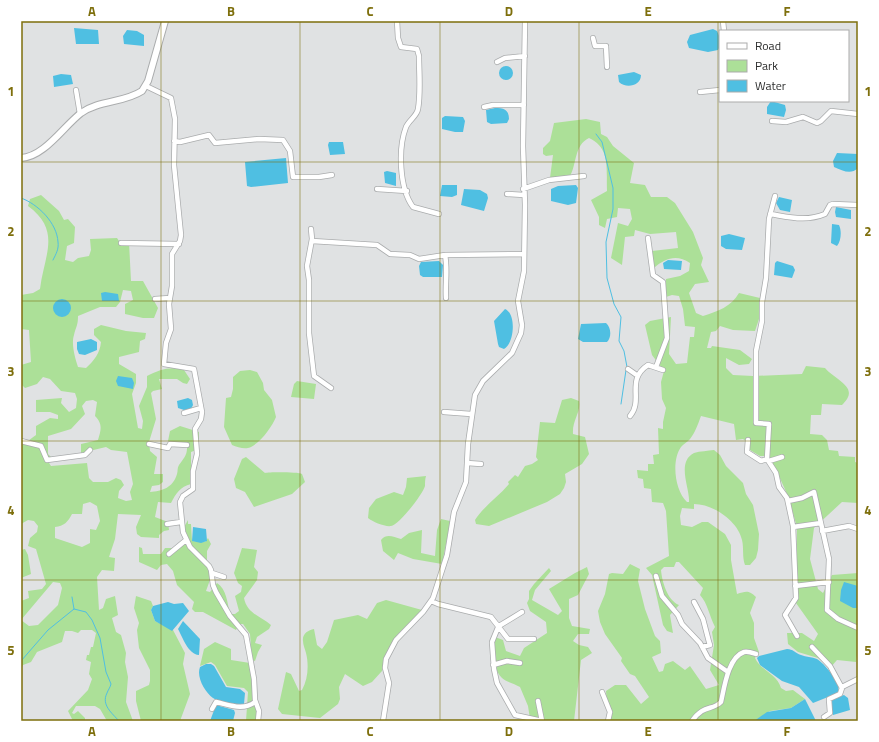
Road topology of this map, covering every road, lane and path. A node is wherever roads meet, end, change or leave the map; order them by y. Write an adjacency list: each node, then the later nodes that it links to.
1 (165, 21): 8 (main road)
2 (397, 21): 23 (street)
3 (526, 21): 5 (street)
4 (593, 38): 7 (street)
5 (525, 56): 6 (street); 12 (street)
6 (496, 62)
7 (607, 67)
8 (146, 86): 14 (main road); 17 (street)
9 (76, 90): 14 (street)
10 (719, 90): 11 (street)
11 (700, 92)
12 (524, 105): 13 (street); 22 (street)
13 (484, 107)
14 (80, 114): 18 (main road)
15 (858, 114): 16 (street)
16 (772, 121)
17 (174, 141): 19 (street); 34 (street)
18 (21, 158)
19 (332, 175)
20 (584, 176): 22 (street)
21 (377, 189): 23 (street)
22 (523, 189): 25 (street)
23 (407, 191): 28 (street)
24 (507, 194): 25 (street)
25 (524, 195): 35 (street)
26 (775, 196): 29 (street)
27 (858, 205): 29 (street)
28 (439, 214)
29 (770, 214): 56 (street)
30 (311, 229): 32 (street)
31 (648, 238): 40 (street)
32 (312, 241): 36 (street); 44 (street)
33 (121, 243): 34 (street)
34 (179, 244): 37 (street)
35 (524, 254): 36 (street); 48 (street)
36 (445, 256): 38 (street)
37 (170, 298): 39 (street); 45 (street)
38 (446, 298)
39 (155, 299)
40 (656, 367): 42 (street); 43 (street)
41 (628, 369): 43 (street)
42 (663, 370)
43 (638, 376): 49 (street)
44 (332, 388)
45 (201, 408): 47 (street); 60 (street)
46 (444, 412): 48 (street)
47 (184, 414)
48 (471, 414): 57 (street)
49 (630, 416)
50 (748, 440): 56 (street)
51 (21, 441): 54 (street)
52 (150, 444): 53 (street)
53 (187, 445)
54 (90, 450)
55 (782, 457): 56 (street)
56 (768, 460): 59 (street)
57 (467, 463): 58 (street); 73 (street)
58 (481, 464)
59 (788, 501): 61 (street); 63 (street)
60 (181, 522): 62 (street); 66 (street)
61 (822, 523): 63 (street); 65 (street)
62 (167, 524)
63 (794, 527): 72 (street)
64 (858, 529): 65 (street)
65 (822, 531): 71 (street)
66 (186, 540): 67 (street); 68 (street)
67 (169, 554)
68 (212, 573): 70 (street); 92 (street)
69 (656, 576): 80 (street)
70 (224, 577)
71 (828, 582): 72 (street); 77 (street)
72 (795, 586): 78 (street)
73 (431, 601): 76 (street); 96 (street)
74 (694, 602): 80 (street)
75 (522, 612): 76 (street)
76 (499, 626): 79 (street); 86 (street)
77 (858, 628)
78 (797, 636)
79 (534, 639)
80 (702, 647): 83 (street)
81 (812, 648): 89 (street)
82 (756, 654): 87 (street)
83 (706, 655): 84 (street); 87 (street)
84 (703, 661)
85 (520, 663): 86 (street)
86 (493, 665): 97 (street)
87 (728, 672): 99 (street)
88 (858, 679): 89 (street)
89 (842, 687): 94 (street)
90 (602, 692): 98 (street)
91 (538, 701): 97 (street)
92 (255, 702): 93 (street); 95 (street)
93 (212, 709)
94 (824, 717)
95 (258, 721)
96 (382, 721)
97 (542, 721)
98 (608, 721)
99 (692, 721)

